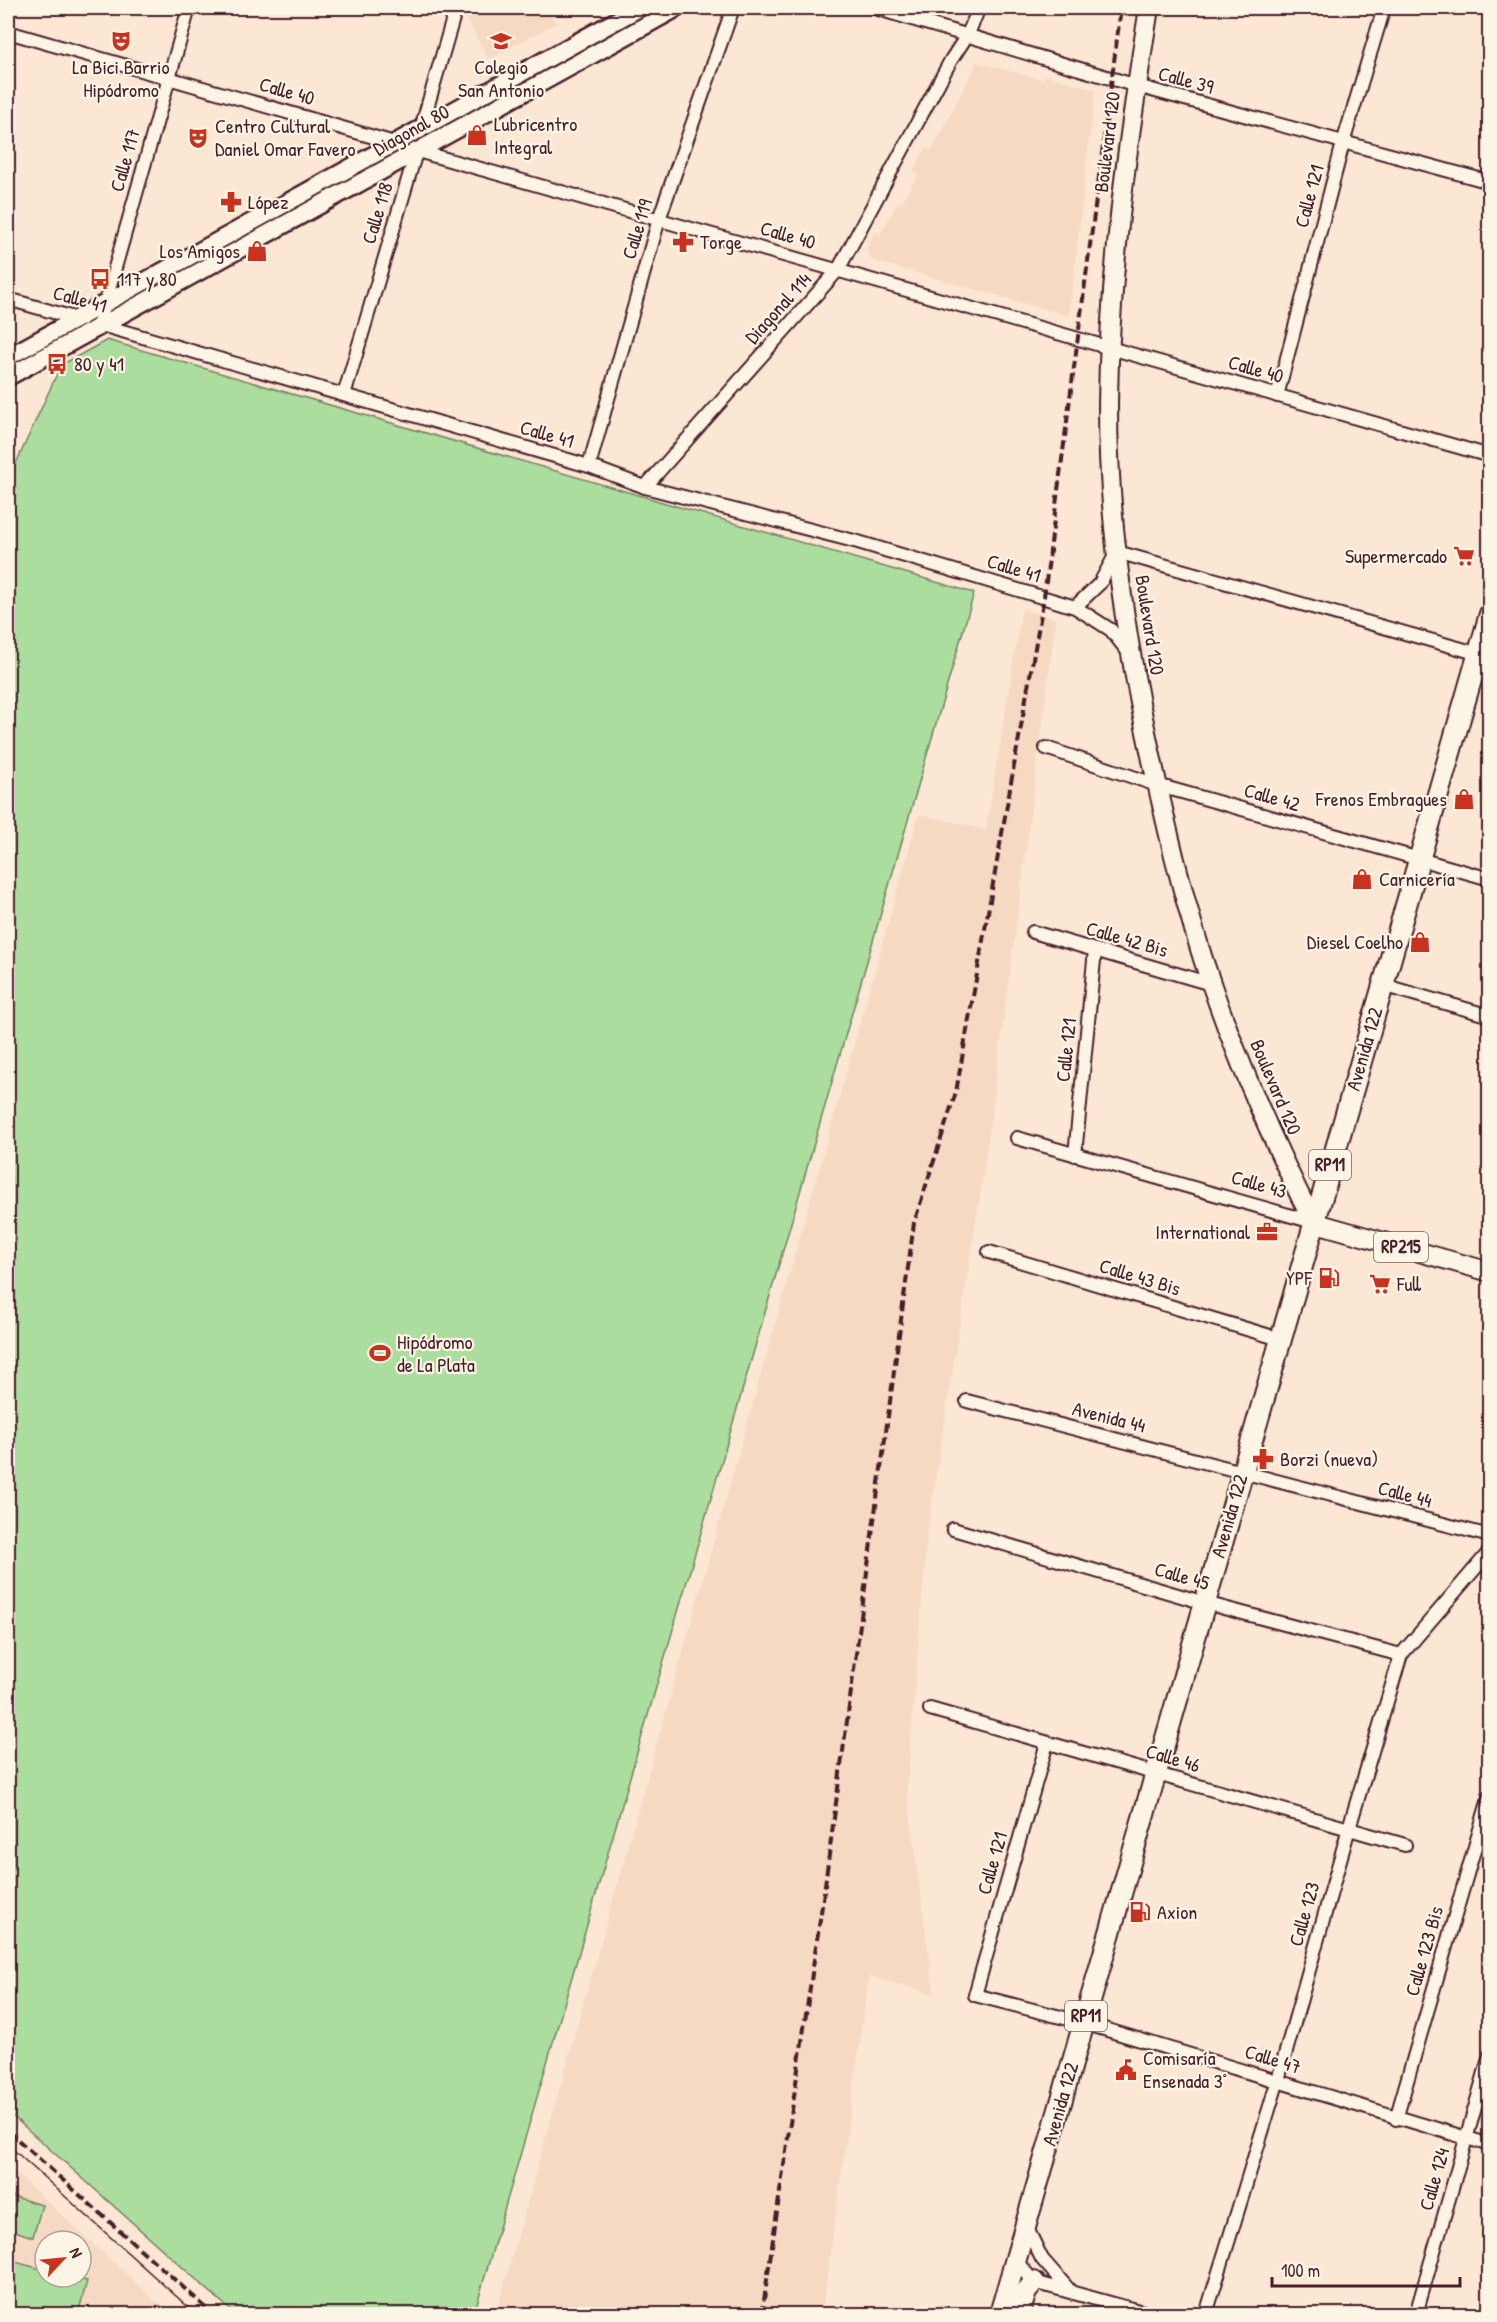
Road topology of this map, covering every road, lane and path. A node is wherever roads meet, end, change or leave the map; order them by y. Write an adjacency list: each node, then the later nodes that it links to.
1 (189, 8): 12 (street, Calle 117)
2 (456, 8): 14 (street, Calle 118)
3 (639, 8): 14 (main road, Diagonal 80)
4 (677, 8): 17 (main road, Diagonal 80)
5 (733, 8): 19 (street, Calle 119)
6 (875, 8): 11 (street, Calle 39)
7 (979, 8): 11 (street, Diagonal 114)
8 (1149, 8): 13 (main road, Boulevard 120)
9 (1384, 8): 16 (street, Calle 121)
10 (8, 32): 12 (street, Calle 40)
11 (968, 34): 13 (street, Calle 39); 20 (street, Diagonal 114)
12 (169, 78): 15 (street, Calle 40); 22 (street, Calle 117)
13 (1137, 86): 16 (street, Calle 39); 25 (main road, Boulevard 120)
14 (421, 129): 15 (main road, Diagonal 80); 17 (street, Calle 118)
15 (395, 143): 17 (street, Calle 40); 22 (main road, Diagonal 80)
16 (1343, 143): 18 (street, Calle 39); 29 (street, Calle 121)
17 (416, 151): 19 (street, Calle 40); 24 (main road, Diagonal 80); 28 (street, Calle 118)
18 (1490, 182)
19 (660, 219): 20 (street, Calle 40); 31 (street, Calle 119)
20 (838, 270): 25 (street, Calle 40); 32 (street, Diagonal 114)
21 (8, 299): 23 (street, Calle 41)
22 (105, 302): 23 (main road, Diagonal 80); 24 (street, Calle 117)
23 (74, 318): 24 (street, Calle 41); 26 (main road, Diagonal 80)
24 (99, 324): 27 (main road, Diagonal 80); 28 (street, Calle 41)
25 (1111, 348): 29 (street, Calle 40); 33 (main road, Boulevard 120)
26 (8, 357)
27 (8, 377)
28 (344, 395): 31 (street, Calle 41)
29 (1277, 396): 30 (street, Calle 40)
30 (1490, 456)
31 (589, 466): 32 (street, Calle 41)
32 (645, 487): 34 (street, Calle 41)
33 (1117, 552): 34 (street); 36 (main road, Boulevard 120); 37 (street)
34 (1075, 607): 36 (street, Calle 41)
35 (1490, 614): 37 (highway, Avenida 122 / RP11)
36 (1131, 655): 39 (main road, Boulevard 120)
37 (1484, 656): 40 (highway, Avenida 122 / RP11)
38 (1046, 748): 39 (street, Calle 42)
39 (1157, 785): 40 (street, Calle 42); 44 (main road, Boulevard 120)
40 (1419, 858): 41 (street, Calle 42); 45 (highway, Avenida 122 / RP11)
41 (1490, 879)
42 (1033, 932): 43 (street, Calle 42 Bis)
43 (1095, 950): 44 (street, Calle 42 Bis); 48 (street, Calle 121)
44 (1211, 984): 49 (main road, Boulevard 120)
45 (1382, 985): 46 (street); 49 (highway, Avenida 122 / RP11)
46 (1490, 1016)
47 (1017, 1138): 48 (street, Calle 43)
48 (1075, 1155): 49 (street, Calle 43)
49 (1314, 1222): 51 (main road, Calle 43 / RP215); 52 (highway, Avenida 122 / RP11)
50 (989, 1252): 52 (street, Calle 43 Bis)
51 (1490, 1272)
52 (1280, 1339): 54 (highway, Avenida 122 / RP11)
53 (968, 1401): 54 (street, Avenida 44)
54 (1241, 1472): 56 (street, Calle 44); 58 (highway, Avenida 122 / RP11)
55 (953, 1529): 58 (street, Calle 45)
56 (1490, 1536)
57 (1490, 1551): 59 (street, Calle 123)
58 (1205, 1603): 59 (street, Calle 45); 62 (highway, Avenida 122 / RP11)
59 (1401, 1655): 64 (street, Calle 123)
60 (930, 1709): 61 (street, Calle 46)
61 (1047, 1743): 62 (street, Calle 46); 66 (street, Calle 121)
62 (1157, 1773): 64 (street, Calle 46); 67 (highway, Avenida 122 / RP11)
63 (1490, 1794): 70 (street, Calle 123 Bis)
64 (1349, 1828): 65 (street, Calle 46); 69 (street, Calle 123)
65 (1405, 1845)
66 (975, 1995): 67 (street, Calle 47)
67 (1084, 2023): 69 (street, Calle 47); 73 (highway, Avenida 122 / RP11)
68 (1490, 2055): 71 (street, Calle 124)
69 (1278, 2080): 70 (street, Calle 47); 80 (street, Calle 123)
70 (1396, 2119): 71 (street, Calle 47)
71 (1466, 2139): 72 (street, Calle 47); 81 (street, Calle 124)
72 (1490, 2145)
73 (1026, 2226): 74 (highway, Avenida 122 / RP11); 76 (street)
74 (1015, 2260): 75 (street); 77 (highway, Avenida 122 / RP11)
75 (1034, 2282): 76 (street); 78 (highway)
76 (1072, 2293): 79 (street)
77 (1000, 2314)
78 (1019, 2314)
79 (1150, 2314)
80 (1206, 2314)
81 (1416, 2314)

